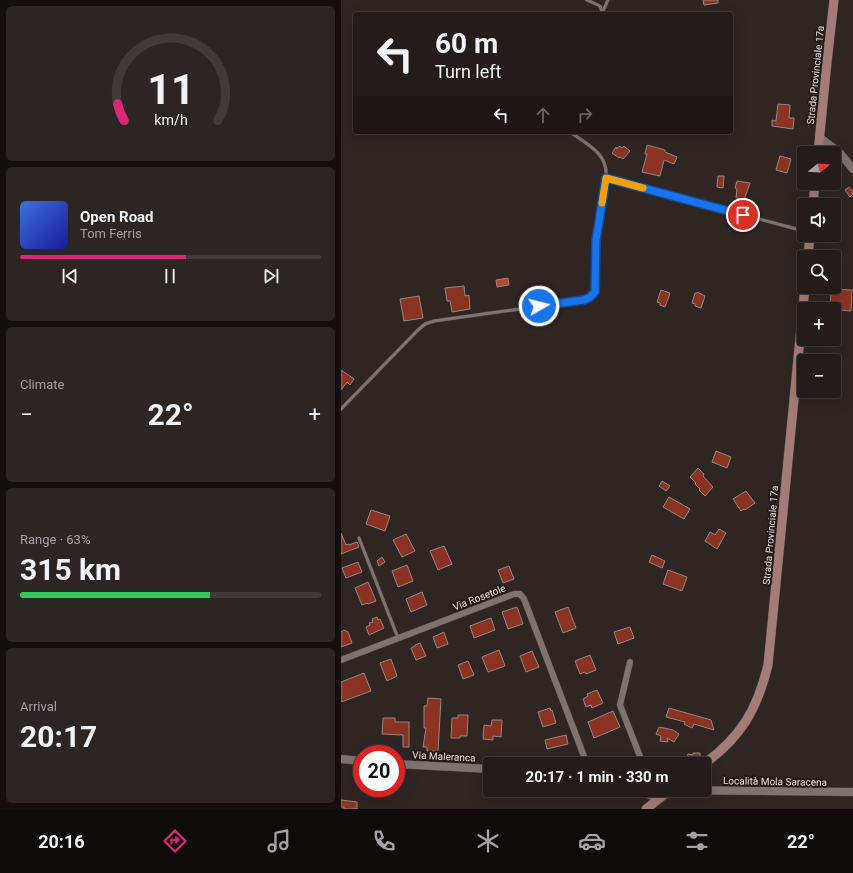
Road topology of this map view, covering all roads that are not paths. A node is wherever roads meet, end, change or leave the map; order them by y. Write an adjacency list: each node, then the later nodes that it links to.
1 (587, 0): 4 (lane)
2 (608, 0): 5 (lane)
3 (834, 0): 7 (main road, Strada Provinciale 17a)
4 (602, 12)
5 (603, 12)
6 (573, 134): 10 (lane)
7 (819, 138): 8 (main road, Strada Provinciale 17a); 9 (street)
8 (818, 146)
9 (853, 169)
10 (606, 178): 11 (lane); 13 (lane)
11 (797, 229)
12 (804, 294): 20 (main road, Strada Provinciale 17a)
13 (341, 409)
14 (359, 538): 15 (lane)
15 (398, 638): 16 (street, Via Rosetole); 18 (street, Via Rosetole)
16 (341, 660)
17 (630, 662): 19 (street)
18 (584, 757)
19 (640, 757)
20 (711, 758)
21 (341, 759): 22 (street)
22 (353, 760)
23 (405, 764): 24 (street, Via Maleranca)
24 (483, 769)
25 (711, 790): 26 (street, Località Mola Saracena)
26 (853, 792)
27 (656, 797): 28 (street)
28 (659, 798): 29 (main road)
29 (646, 809)

